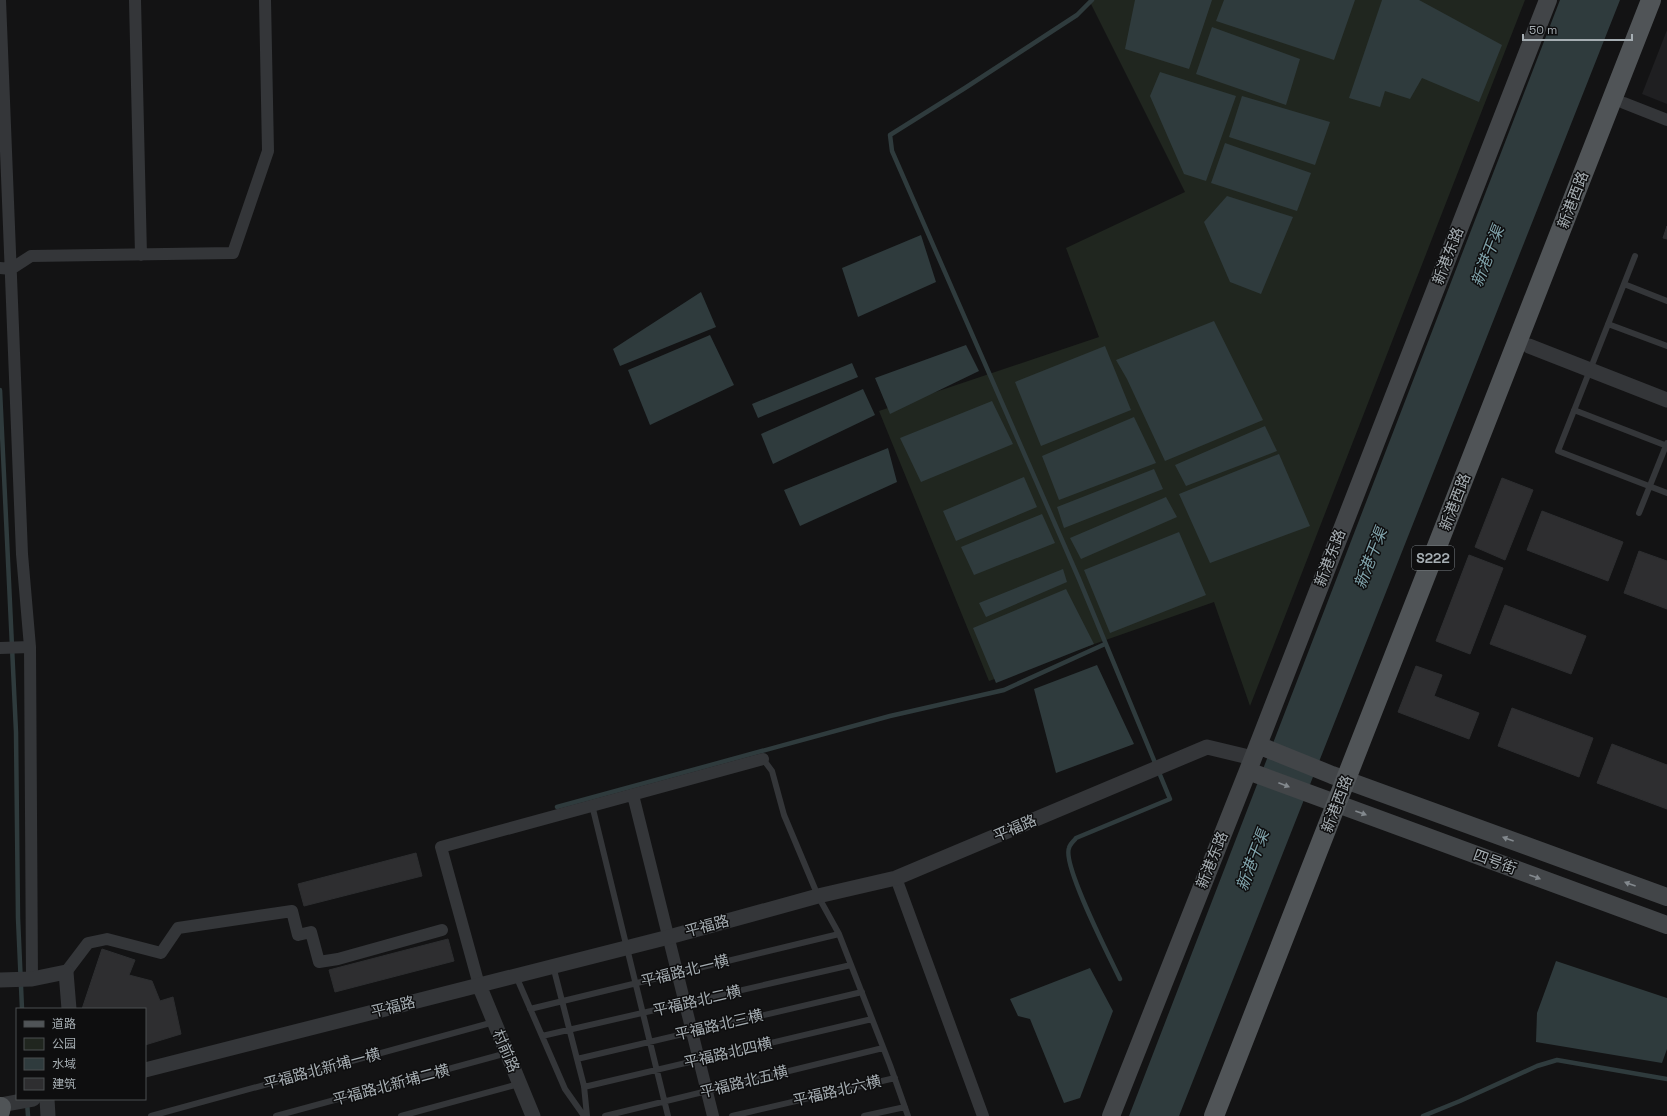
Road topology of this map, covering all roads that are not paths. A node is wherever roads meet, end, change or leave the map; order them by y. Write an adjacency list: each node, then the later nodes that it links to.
1 (0, 0): 10 (street)
2 (136, 0): 8 (street)
3 (265, 0): 8 (street)
4 (1548, 0): 25 (main road, 新港东路)
5 (1651, 0): 87 (main road, 新港西路 / S222)
6 (1624, 103): 7 (street)
7 (1667, 120)
8 (141, 255): 10 (street)
9 (1635, 256): 11 (lane)
10 (5, 268): 23 (street)
11 (1624, 284): 12 (lane); 13 (lane)
12 (1667, 301)
13 (1608, 324): 15 (lane); 16 (lane)
14 (1529, 346): 16 (street)
15 (1667, 346)
16 (1590, 370): 17 (street); 18 (lane)
17 (1667, 400)
18 (1574, 410): 19 (lane); 20 (lane)
19 (1667, 445): 20 (lane)
20 (1650, 486): 21 (lane); 22 (lane)
21 (1667, 493)
22 (1639, 513)
23 (30, 647): 24 (street); 42 (street)
24 (0, 648)
25 (1253, 758): 29 (street, 平福路); 31 (main road, 四号街, one-way to 25); 32 (main road, 四号街, one-way to 32); 86 (main road, 新港东路)
26 (763, 759): 27 (street); 30 (lane)
27 (633, 795): 28 (street); 35 (street)
28 (592, 805): 36 (lane); 45 (street)
29 (896, 878): 30 (street, 平福路); 85 (street)
30 (818, 896): 34 (lane); 35 (street, 平福路)
31 (1667, 897)
32 (1667, 925)
33 (442, 930): 39 (street)
34 (839, 934): 38 (lane); 40 (lane, 平福路北一横)
35 (669, 937): 36 (street, 平福路); 40 (street)
36 (626, 947): 37 (street, 平福路); 44 (lane)
37 (553, 965): 41 (street, 平福路); 47 (lane)
38 (851, 965): 46 (lane); 48 (lane, 平福路北二横)
39 (66, 972): 42 (street); 49 (street)
40 (678, 973): 44 (lane, 平福路北一横); 48 (street)
41 (516, 975): 45 (street, 平福路); 50 (lane)
42 (32, 979): 43 (street)
43 (4, 980)
44 (635, 983): 47 (lane, 平福路北一横); 51 (lane)
45 (479, 985): 53 (street, 村前路); 62 (street, 平福路)
46 (862, 992): 52 (lane); 55 (lane, 平福路北三横)
47 (562, 1001): 50 (lane, 平福路北一横); 54 (lane)
48 (685, 1004): 51 (lane, 平福路北二横); 55 (street)
49 (69, 1008)
50 (530, 1009): 56 (lane)
51 (643, 1013): 54 (lane, 平福路北二横); 57 (lane)
52 (872, 1019): 58 (lane); 61 (lane, 平福路北四横)
53 (494, 1022): 59 (street, 村前路); 74 (lane, 平福路北新埔一横)
54 (569, 1030): 56 (lane, 平福路北二横); 60 (lane)
55 (692, 1032): 57 (lane, 平福路北三横); 61 (street)
56 (542, 1036): 78 (lane)
57 (650, 1042): 60 (lane, 平福路北三横); 63 (lane)
58 (884, 1048): 64 (lane); 67 (lane, 平福路北五横)
59 (507, 1053): 65 (street, 村前路); 75 (lane, 平福路北新埔二横)
60 (577, 1059): 66 (lane)
61 (699, 1060): 63 (lane, 平福路北四横); 67 (street)
62 (146, 1070)
63 (657, 1070): 66 (lane, 平福路北四横); 70 (lane)
64 (895, 1078): 72 (lane); 82 (lane, 平福路北六横)
65 (520, 1083): 76 (lane); 77 (street, 村前路)
66 (584, 1087): 78 (lane)
67 (706, 1091): 70 (lane, 平福路北五横); 81 (street)
68 (29, 1100): 71 (street)
69 (47, 1100): 73 (street)
70 (665, 1101): 79 (lane, 平福路北五横); 80 (lane)
71 (5, 1106)
72 (905, 1107): 83 (lane); 84 (lane)
73 (48, 1116)
74 (150, 1116)
75 (276, 1116)
76 (401, 1116)
77 (533, 1116)
78 (585, 1116)
79 (604, 1116)
80 (668, 1116)
81 (713, 1116)
82 (732, 1116)
83 (864, 1116)
84 (908, 1116)
85 (983, 1116)
86 (1111, 1116)
87 (1214, 1116)

